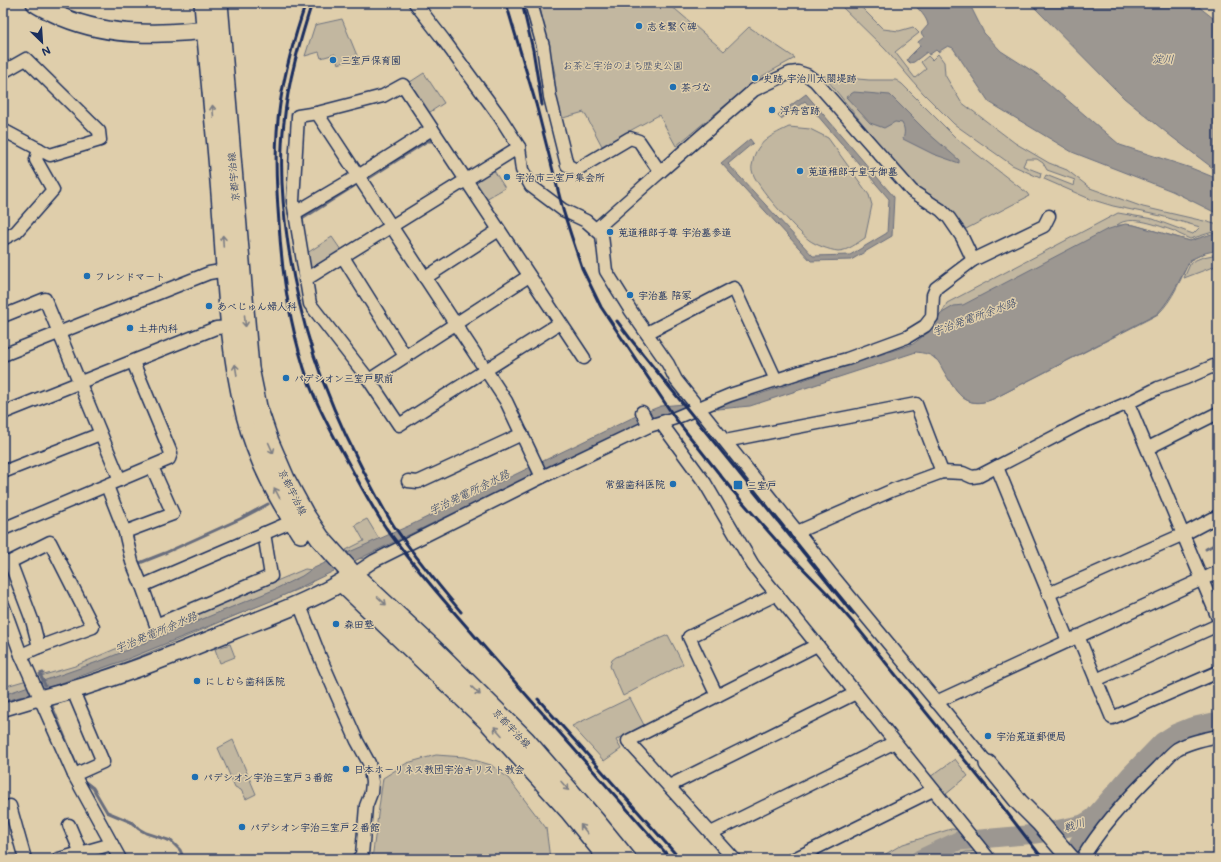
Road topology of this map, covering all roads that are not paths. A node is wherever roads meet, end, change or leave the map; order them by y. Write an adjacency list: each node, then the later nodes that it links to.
1 (204, 3): 6 (main road, 京都宇治線)
2 (218, 3): 6 (main road, 京都宇治線)
3 (415, 3): 11 (street)
4 (531, 3): 13 (street)
5 (37, 4): 6 (street)
6 (214, 30): 24 (main road, 京都宇治線)
7 (3, 72): 12 (street)
8 (317, 113): 9 (street); 14 (street); 16 (street)
9 (432, 129): 14 (street); 15 (street)
10 (3, 130): 12 (street)
11 (518, 147): 15 (street); 19 (street)
12 (39, 149): 21 (street)
13 (660, 172): 19 (street); 23 (street)
14 (358, 176): 16 (street); 18 (street)
15 (466, 180): 18 (street); 20 (street)
16 (295, 213): 27 (street)
17 (1049, 216): 23 (street)
18 (391, 226): 22 (street); 26 (street)
19 (596, 229): 33 (street)
20 (499, 230): 25 (street); 26 (street)
21 (3, 239)
22 (343, 257): 27 (street); 35 (street)
23 (973, 260): 41 (street)
24 (232, 269): 31 (main road, 京都宇治線); 32 (street); 67 (main road, 京都宇治線, one-way to 67)
25 (529, 276): 29 (street); 30 (street)
26 (425, 278): 30 (street)
27 (305, 280): 40 (street)
28 (3, 316): 32 (street)
29 (560, 323): 36 (street); 39 (street)
30 (455, 324): 35 (street); 39 (street)
31 (230, 327): 37 (street); 61 (main road, 京都宇治線, one-way to 31)
32 (59, 333): 34 (street); 42 (street)
33 (647, 333): 41 (street); 44 (street)
34 (3, 355)
35 (406, 356): 40 (street)
36 (584, 358)
37 (134, 362): 42 (street); 52 (street)
38 (1218, 364): 43 (street)
39 (486, 370): 40 (street); 49 (street)
40 (369, 380)
41 (776, 380): 44 (street)
42 (80, 382): 45 (street); 48 (street)
43 (1128, 403): 51 (street); 53 (street)
44 (699, 408): 47 (street); 50 (street)
45 (3, 413)
46 (1218, 413): 51 (street)
47 (648, 419): 54 (street); 73 (street)
48 (100, 434): 55 (street); 57 (street)
49 (522, 434): 54 (street); 58 (street)
50 (725, 441): 56 (street); 64 (street)
51 (1148, 448): 66 (street)
52 (152, 467): 57 (street); 63 (street)
53 (997, 467): 56 (street); 74 (street)
54 (540, 471): 70 (street)
55 (3, 472)
56 (942, 472): 64 (street)
57 (120, 480): 59 (street)
58 (408, 481)
59 (107, 486): 62 (street); 63 (street)
60 (1218, 516): 66 (street)
61 (294, 521): 65 (street); 67 (main road, 京都宇治線)
62 (3, 529)
63 (125, 532): 72 (street)
64 (797, 532): 89 (street)
65 (264, 533): 72 (street); 72 (street)
66 (1184, 534): 71 (street); 74 (street)
67 (328, 557): 70 (main road, 京都宇治線)
68 (6, 562): 81 (street); 81 (street)
69 (1218, 572): 71 (street)
70 (344, 576): 75 (street); 107 (main road, 京都宇治線, one-way to 70); 108 (main road, 京都宇治線, one-way to 108)
71 (1202, 580): 77 (street); 79 (street)
72 (142, 586)
73 (776, 594): 80 (street); 87 (street)
74 (1048, 594): 79 (street)
75 (299, 603): 85 (street); 106 (street)
76 (4, 611): 82 (street)
77 (1218, 618)
78 (1218, 625): 84 (street)
79 (1073, 639): 84 (street); 89 (street)
80 (817, 645): 86 (street); 87 (street)
81 (39, 647): 82 (street)
82 (21, 655): 88 (street)
83 (1218, 672): 84 (street)
84 (1096, 680)
85 (73, 691): 88 (street); 94 (street)
86 (856, 693): 92 (street); 95 (street)
87 (717, 696): 95 (street)
88 (39, 697): 90 (street); 94 (street)
89 (936, 702): 93 (street)
90 (3, 710)
91 (1218, 736): 102 (street)
92 (895, 742): 96 (street); 99 (street)
93 (988, 764): 102 (street)
94 (78, 774): 100 (street)
95 (669, 786): 99 (street)
96 (933, 790): 110 (street); 111 (street)
97 (10, 806): 103 (street)
98 (69, 825): 101 (street)
99 (711, 833): 109 (street)
100 (112, 844): 101 (street); 105 (street)
101 (80, 853): 104 (street)
102 (1074, 857)
103 (25, 859)
104 (59, 859)
105 (120, 859)
106 (358, 859)
107 (609, 859)
108 (626, 859)
109 (734, 859)
110 (794, 859)
111 (989, 859)

